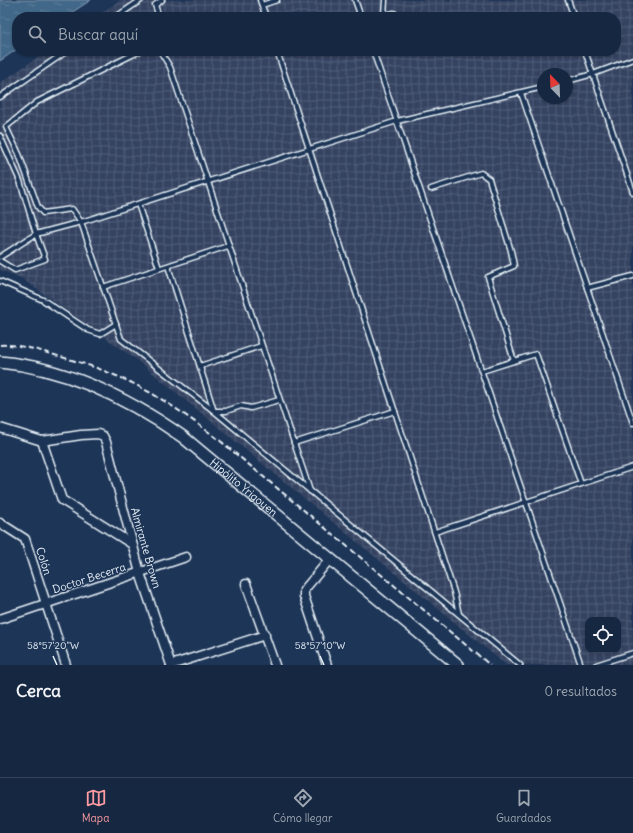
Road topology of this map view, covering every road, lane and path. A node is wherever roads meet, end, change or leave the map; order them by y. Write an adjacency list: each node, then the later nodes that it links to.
1 (141, 0): 9 (lane)
2 (162, 0): 10 (lane)
3 (260, 0): 8 (lane)
4 (277, 0): 8 (lane)
5 (355, 0): 12 (lane)
6 (385, 0): 13 (lane)
7 (568, 0): 14 (lane)
8 (262, 5): 11 (lane)
9 (123, 12)
10 (157, 12)
11 (264, 12)
12 (360, 12)
13 (384, 12)
14 (572, 12)
15 (60, 56): 26 (lane)
16 (130, 56): 35 (lane)
17 (163, 56): 31 (lane)
18 (279, 56): 30 (lane)
19 (375, 56): 27 (lane)
20 (587, 56): 22 (lane)
21 (633, 60): 22 (lane)
22 (593, 74): 23 (lane); 33 (lane)
23 (573, 79)
24 (537, 88): 25 (lane)
25 (521, 92): 27 (lane); 45 (lane)
26 (0, 97)
27 (397, 121): 30 (lane); 51 (lane)
28 (0, 136): 29 (lane)
29 (1, 142): 36 (lane)
30 (309, 149): 31 (lane); 54 (lane)
31 (207, 182): 34 (lane); 37 (lane)
32 (431, 189): 48 (lane)
33 (633, 192)
34 (138, 204): 35 (lane); 41 (lane)
35 (81, 222): 36 (lane); 44 (lane)
36 (36, 234): 38 (lane); 39 (lane)
37 (228, 246): 40 (lane); 47 (lane)
38 (0, 257)
39 (0, 261)
40 (168, 266): 41 (lane); 50 (lane)
41 (159, 268): 44 (lane)
42 (633, 276): 45 (lane)
43 (0, 281): 46 (lane)
44 (103, 286): 46 (lane)
45 (587, 288): 55 (lane)
46 (116, 324): 53 (lane)
47 (261, 346): 50 (lane); 52 (lane)
48 (514, 361): 51 (lane); 60 (lane)
49 (0, 362): 67 (street, Hipólito Yrigoyen)
50 (200, 366): 53 (lane)
51 (482, 371): 62 (lane)
52 (279, 400): 53 (lane); 58 (lane)
53 (214, 411): 61 (lane)
54 (395, 411): 58 (lane); 64 (lane)
55 (633, 423)
56 (0, 428): 57 (street)
57 (42, 441): 65 (street); 65 (street, Almirante Brown)
58 (294, 444): 61 (lane)
59 (633, 467): 60 (lane)
60 (580, 484): 62 (lane)
61 (310, 492): 71 (lane)
62 (526, 502): 64 (lane); 81 (lane)
63 (0, 523): 70 (street, Colón)
64 (434, 532): 71 (lane)
65 (132, 544): 68 (street, Almirante Brown)
66 (186, 557): 68 (street, Doctor Becerra)
67 (330, 559): 78 (street); 79 (street, Hipólito Yrigoyen)
68 (140, 573): 70 (street, Doctor Becerra); 76 (street, Almirante Brown)
69 (246, 584): 73 (street)
70 (46, 604): 72 (street, Doctor Becerra); 75 (street, Colón)
71 (459, 614): 80 (lane)
72 (0, 619)
73 (265, 635): 76 (street); 77 (street)
74 (633, 653): 82 (lane)
75 (66, 665)
76 (171, 665)
77 (275, 665)
78 (327, 665)
79 (458, 665)
80 (520, 665)
81 (581, 665)
82 (596, 665)

